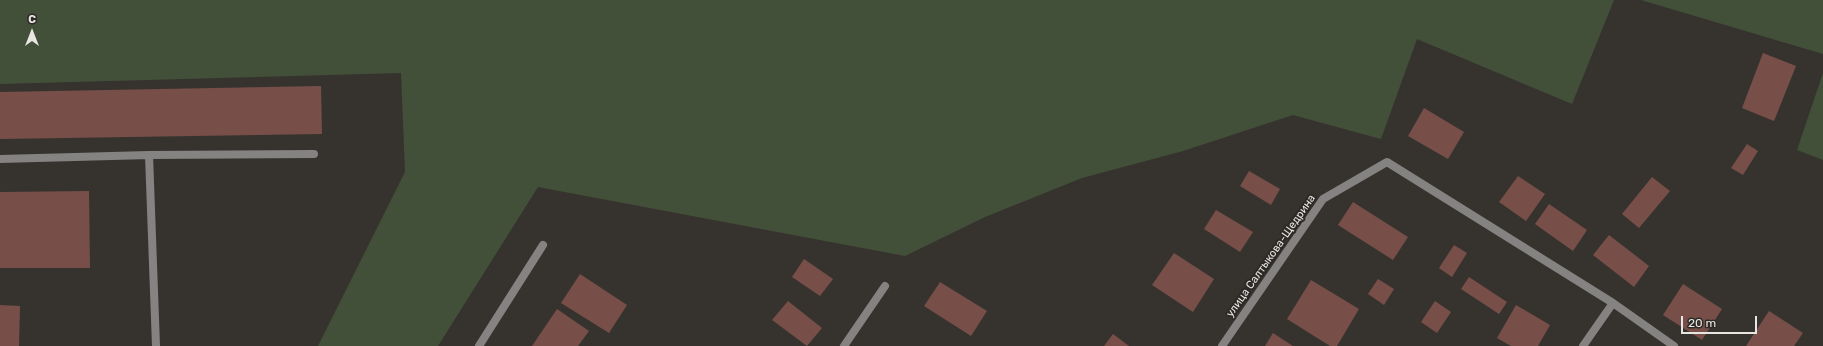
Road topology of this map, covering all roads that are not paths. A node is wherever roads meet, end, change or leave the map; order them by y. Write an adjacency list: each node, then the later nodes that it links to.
1 (314, 154): 2 (street)
2 (149, 155): 3 (street); 7 (street)
3 (0, 159)
4 (543, 245): 8 (street)
5 (885, 286): 9 (street)
6 (1613, 303): 10 (street, улица Салтыкова-Щедрина); 11 (street); 12 (street)
7 (156, 346)
8 (479, 346)
9 (844, 346)
10 (1222, 346)
11 (1584, 346)
12 (1674, 346)

